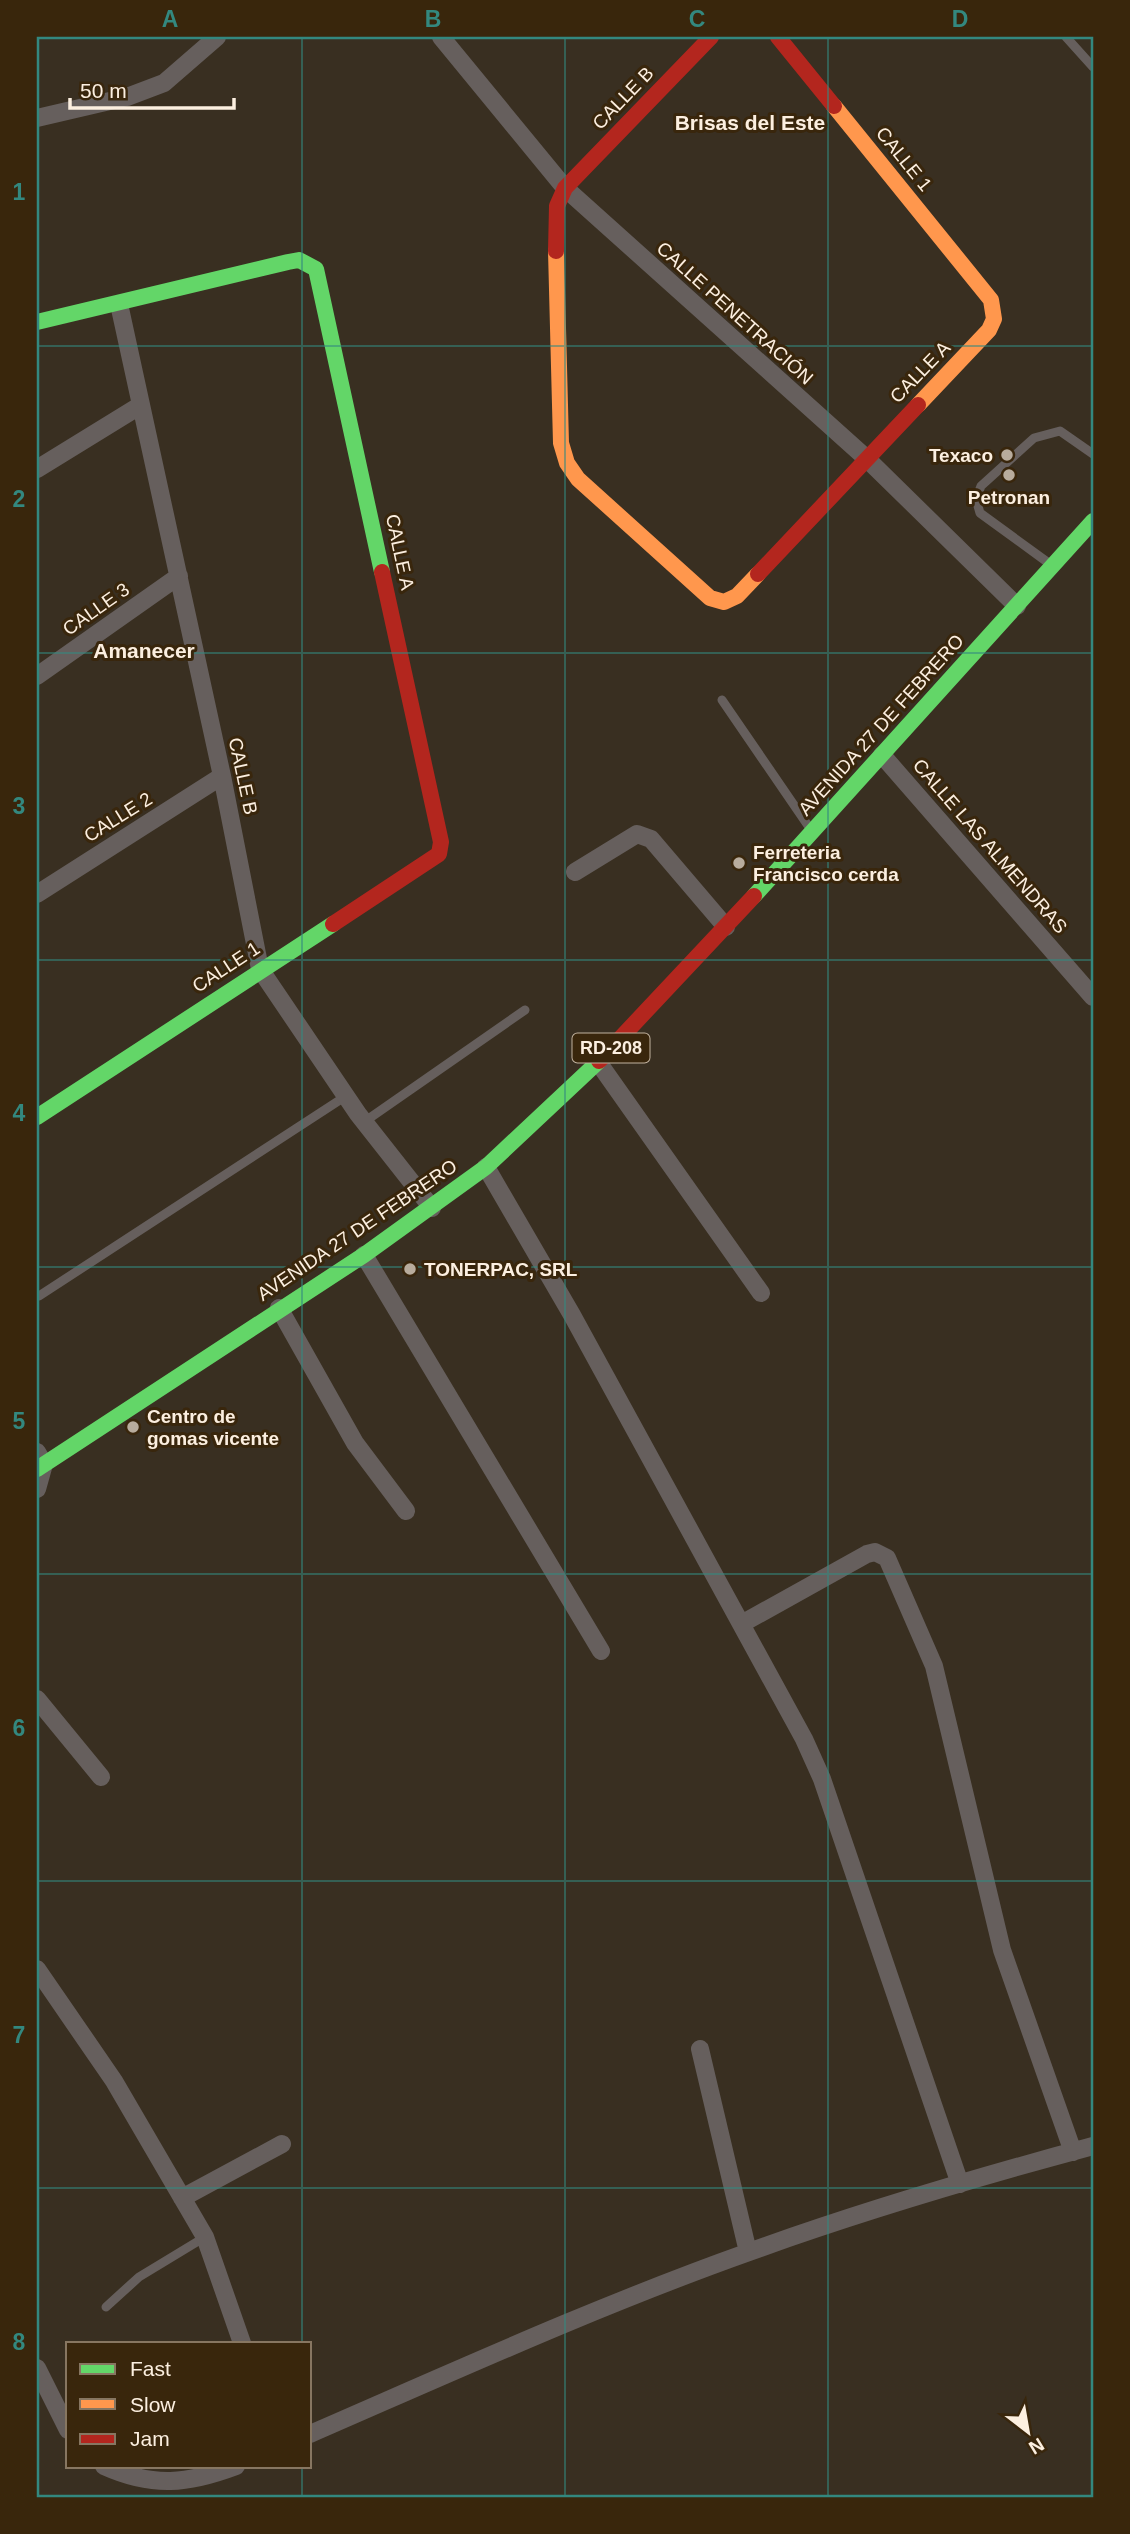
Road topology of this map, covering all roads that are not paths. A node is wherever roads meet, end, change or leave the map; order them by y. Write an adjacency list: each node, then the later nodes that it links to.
1 (217, 37): 7 (street)
2 (441, 37): 8 (street, CALLE PENETRACIÓN)
3 (711, 37): 8 (street, CALLE B)
4 (778, 37): 10 (street, CALLE 1)
5 (1066, 37): 6 (lane)
6 (1093, 67)
7 (37, 118)
8 (565, 188): 14 (street, CALLE PENETRACIÓN); 14 (street, CALLE A)
9 (119, 304): 11 (street); 12 (street, CALLE B); 25 (street, CALLE A)
10 (993, 309): 14 (street, CALLE A)
11 (37, 322)
12 (141, 405): 15 (street); 18 (street, CALLE B)
13 (1093, 454): 17 (lane)
14 (866, 458): 19 (street, CALLE PENETRACIÓN)
15 (37, 469)
16 (1093, 521): 17 (street, AVENIDA 27 DE FEBRERO / RD-208)
17 (1052, 566): 19 (street, AVENIDA 27 DE FEBRERO / RD-208)
18 (178, 576): 20 (street, CALLE 3); 23 (street, CALLE B)
19 (1017, 606): 22 (street, AVENIDA 27 DE FEBRERO / RD-208)
20 (37, 676)
21 (722, 700): 24 (lane)
22 (882, 755): 24 (street, AVENIDA 27 DE FEBRERO / RD-208); 30 (street, CALLE LAS ALMENDRAS)
23 (222, 776): 27 (street, CALLE 2); 29 (street, CALLE B)
24 (812, 832): 28 (street, AVENIDA 27 DE FEBRERO / RD-208)
25 (439, 853): 29 (street, CALLE 1)
26 (575, 872): 28 (street)
27 (37, 894)
28 (726, 927): 32 (street, AVENIDA 27 DE FEBRERO / RD-208)
29 (260, 969): 33 (street, CALLE B); 34 (street, CALLE 1)
30 (1093, 997)
31 (525, 1010): 35 (lane)
32 (598, 1062): 36 (street, AVENIDA 27 DE FEBRERO / RD-208); 39 (street)
33 (346, 1096): 35 (street, CALLE B); 40 (lane)
34 (37, 1117)
35 (364, 1122): 37 (street, CALLE B)
36 (486, 1167): 37 (street, AVENIDA 27 DE FEBRERO / RD-208); 45 (street)
37 (432, 1208): 38 (street, AVENIDA 27 DE FEBRERO / RD-208)
38 (364, 1255): 41 (street, AVENIDA 27 DE FEBRERO / RD-208); 46 (street)
39 (761, 1293)
40 (39, 1296)
41 (279, 1308): 42 (street, AVENIDA 27 DE FEBRERO / RD-208); 44 (street)
42 (39, 1462): 43 (street)
43 (37, 1489)
44 (406, 1511)
45 (743, 1623): 53 (street); 54 (street)
46 (601, 1651)
47 (37, 1699): 48 (street)
48 (101, 1777)
49 (37, 1969): 55 (street)
50 (700, 2049): 57 (street)
51 (282, 2144): 55 (street)
52 (1093, 2146): 53 (street)
53 (1073, 2152): 54 (street)
54 (960, 2184): 57 (street)
55 (182, 2199): 56 (street)
56 (205, 2237): 58 (lane); 59 (street)
57 (748, 2252): 62 (street)
58 (106, 2307)
59 (242, 2342)
60 (37, 2368): 61 (street)
61 (66, 2426)
62 (312, 2433)
63 (110, 2468): 64 (street)
64 (230, 2468)

